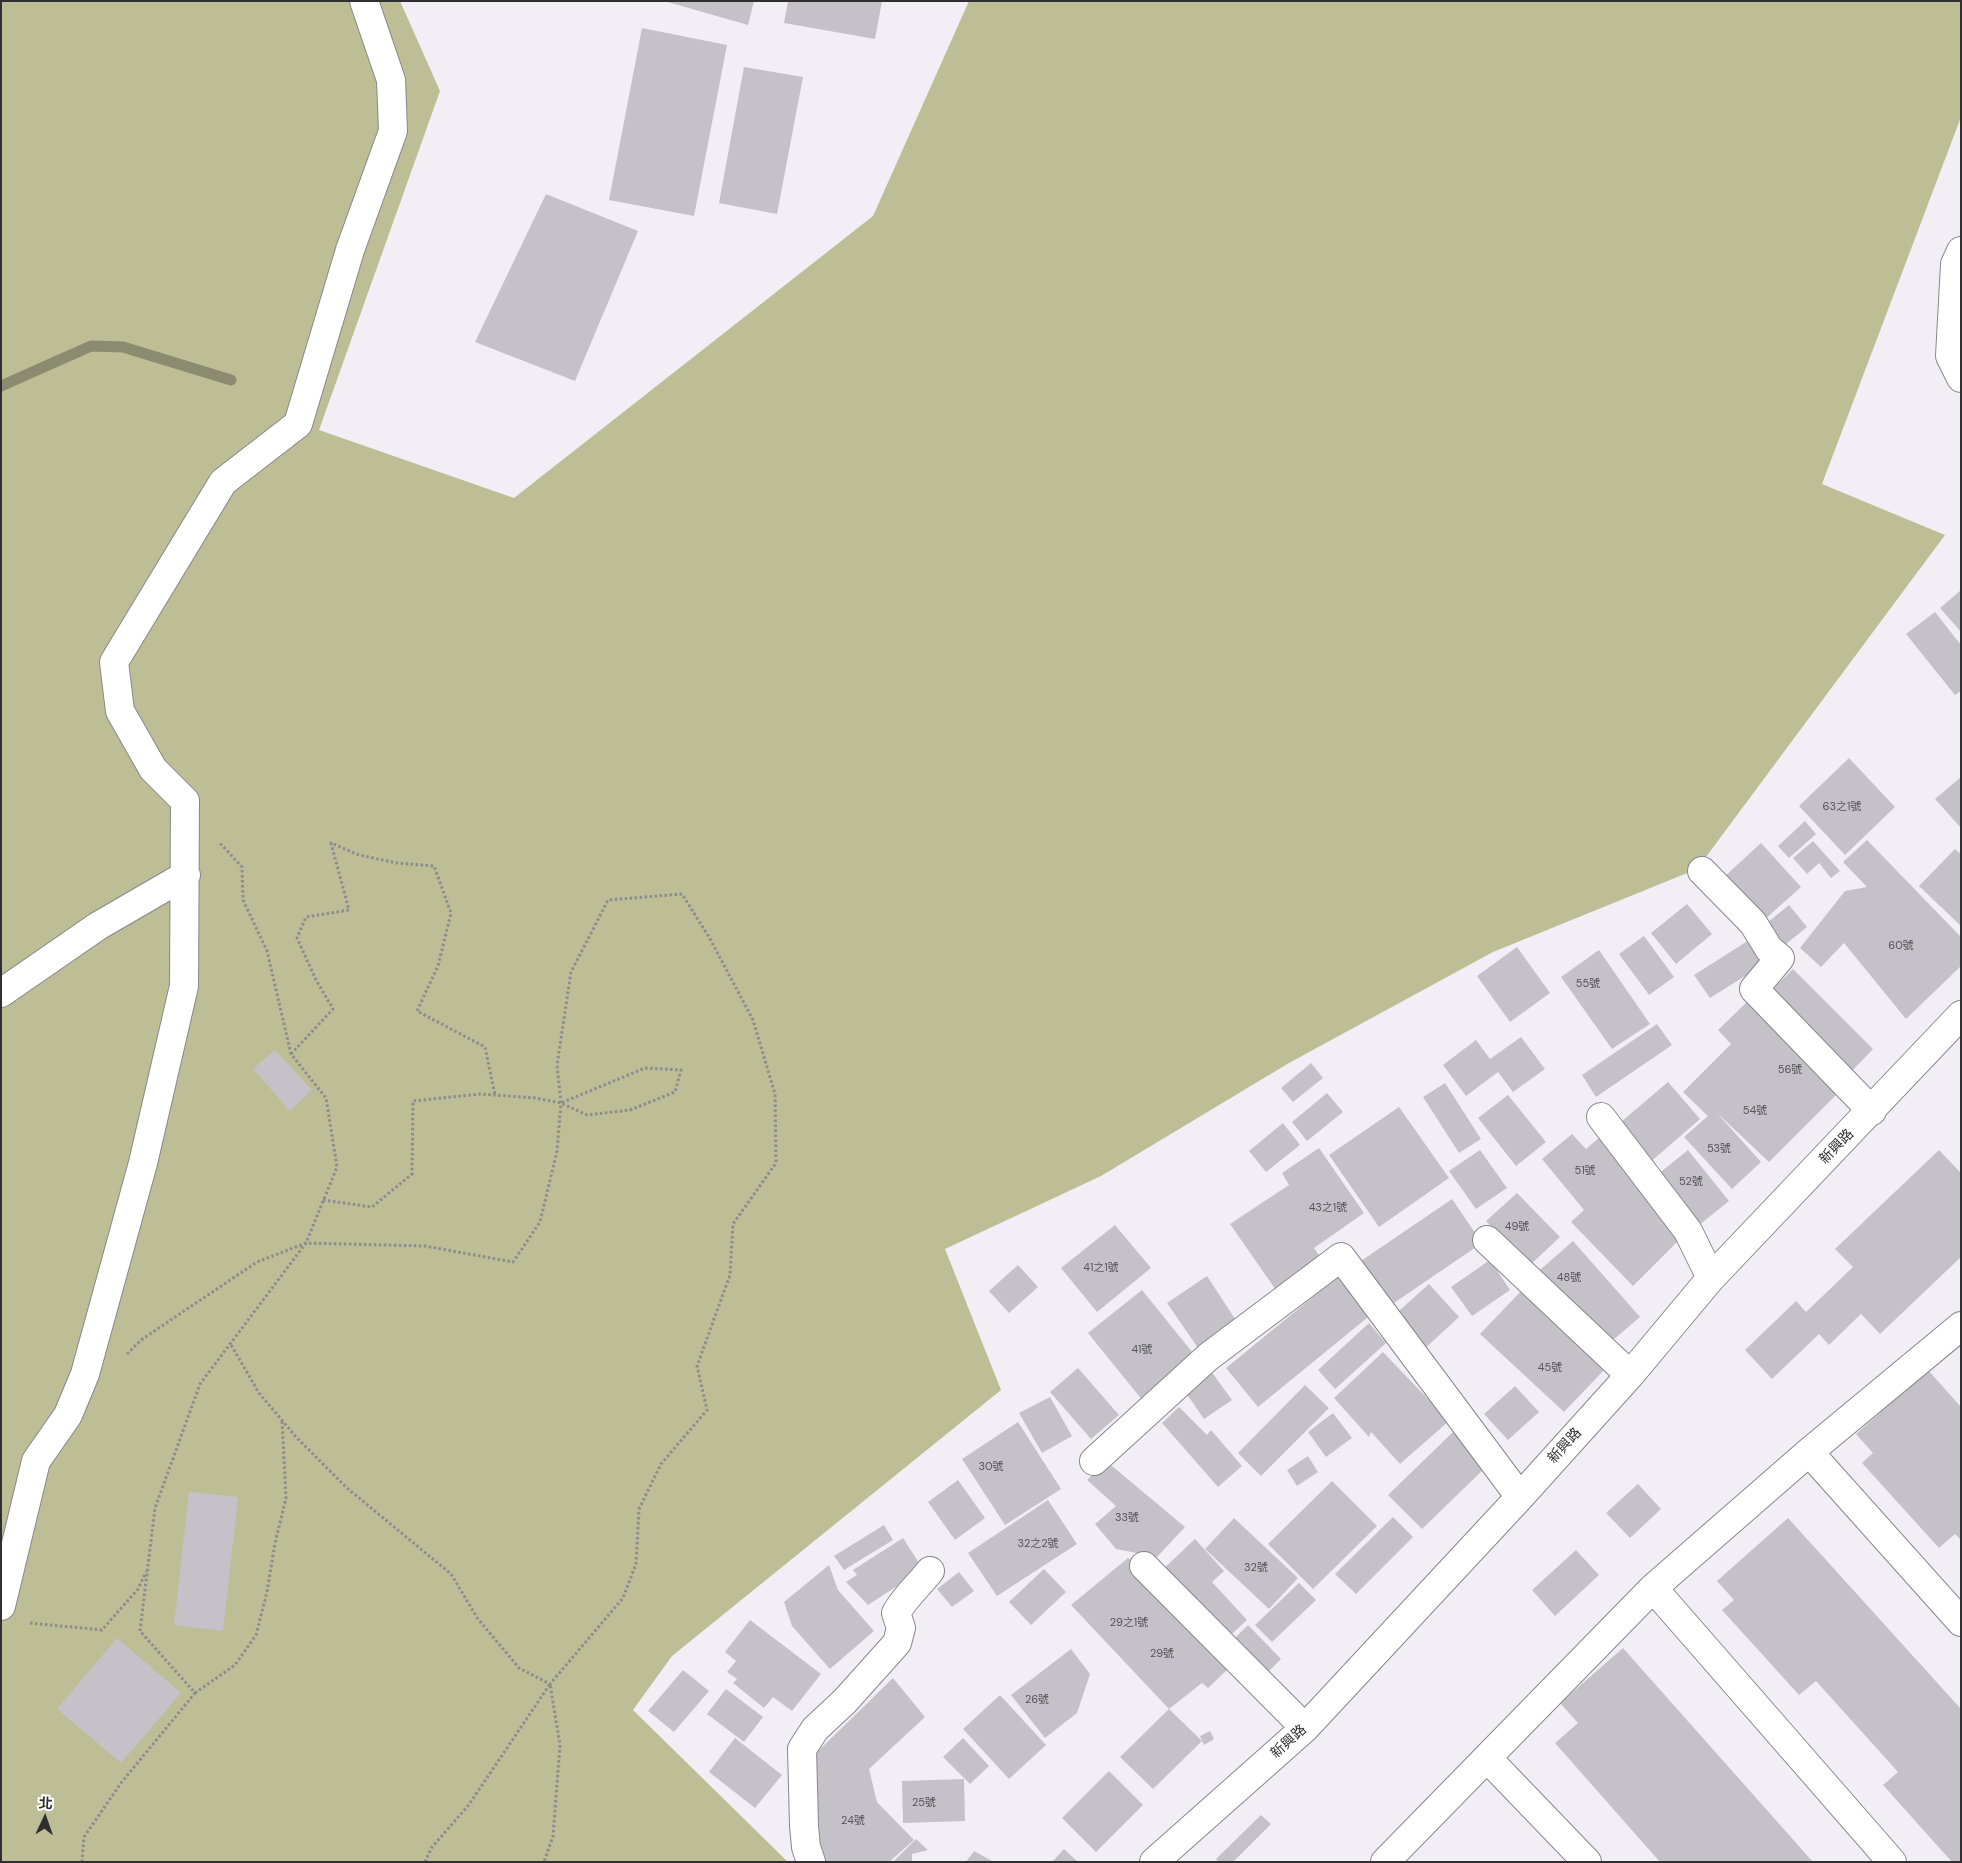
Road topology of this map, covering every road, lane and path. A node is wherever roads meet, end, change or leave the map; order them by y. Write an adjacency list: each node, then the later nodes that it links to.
1 (364, 1): 6 (street)
2 (1961, 251): 3 (street)
3 (1961, 378)
4 (216, 839): 9 (path)
5 (1702, 871): 12 (street)
6 (186, 875): 7 (street); 30 (street)
7 (1, 993)
8 (1961, 1015): 12 (street, 新興路)
9 (291, 1054): 10 (path); 14 (path)
10 (495, 1095): 11 (path); 14 (path)
11 (561, 1103): 11 (path); 16 (path); 33 (path)
12 (1872, 1111): 17 (street, 新興路)
13 (1601, 1117): 17 (street)
14 (323, 1200): 16 (path)
15 (1487, 1240): 21 (street)
16 (306, 1242): 19 (path); 20 (path)
17 (1711, 1278): 21 (street, 新興路)
18 (1961, 1326): 23 (street)
19 (230, 1343): 22 (path); 27 (path)
20 (121, 1360)
21 (1630, 1374): 25 (street, 新興路)
22 (282, 1419): 33 (path); 34 (path)
23 (1809, 1452): 29 (street); 31 (street)
24 (1094, 1461): 25 (street)
25 (1520, 1497): 35 (street, 新興路)
26 (1144, 1566): 35 (street)
27 (148, 1569): 32 (path); 34 (path)
28 (930, 1571): 40 (street)
29 (1653, 1588): 36 (street); 44 (street)
30 (1, 1606)
31 (1961, 1622)
32 (29, 1623)
33 (550, 1684): 38 (path); 39 (path)
34 (195, 1693): 37 (path)
35 (1304, 1728): 41 (street, 新興路)
36 (1487, 1758): 42 (street); 43 (street)
37 (82, 1862)
38 (425, 1862)
39 (544, 1862)
40 (811, 1862)
41 (1154, 1862)
42 (1385, 1862)
43 (1586, 1862)
44 (1892, 1862)

